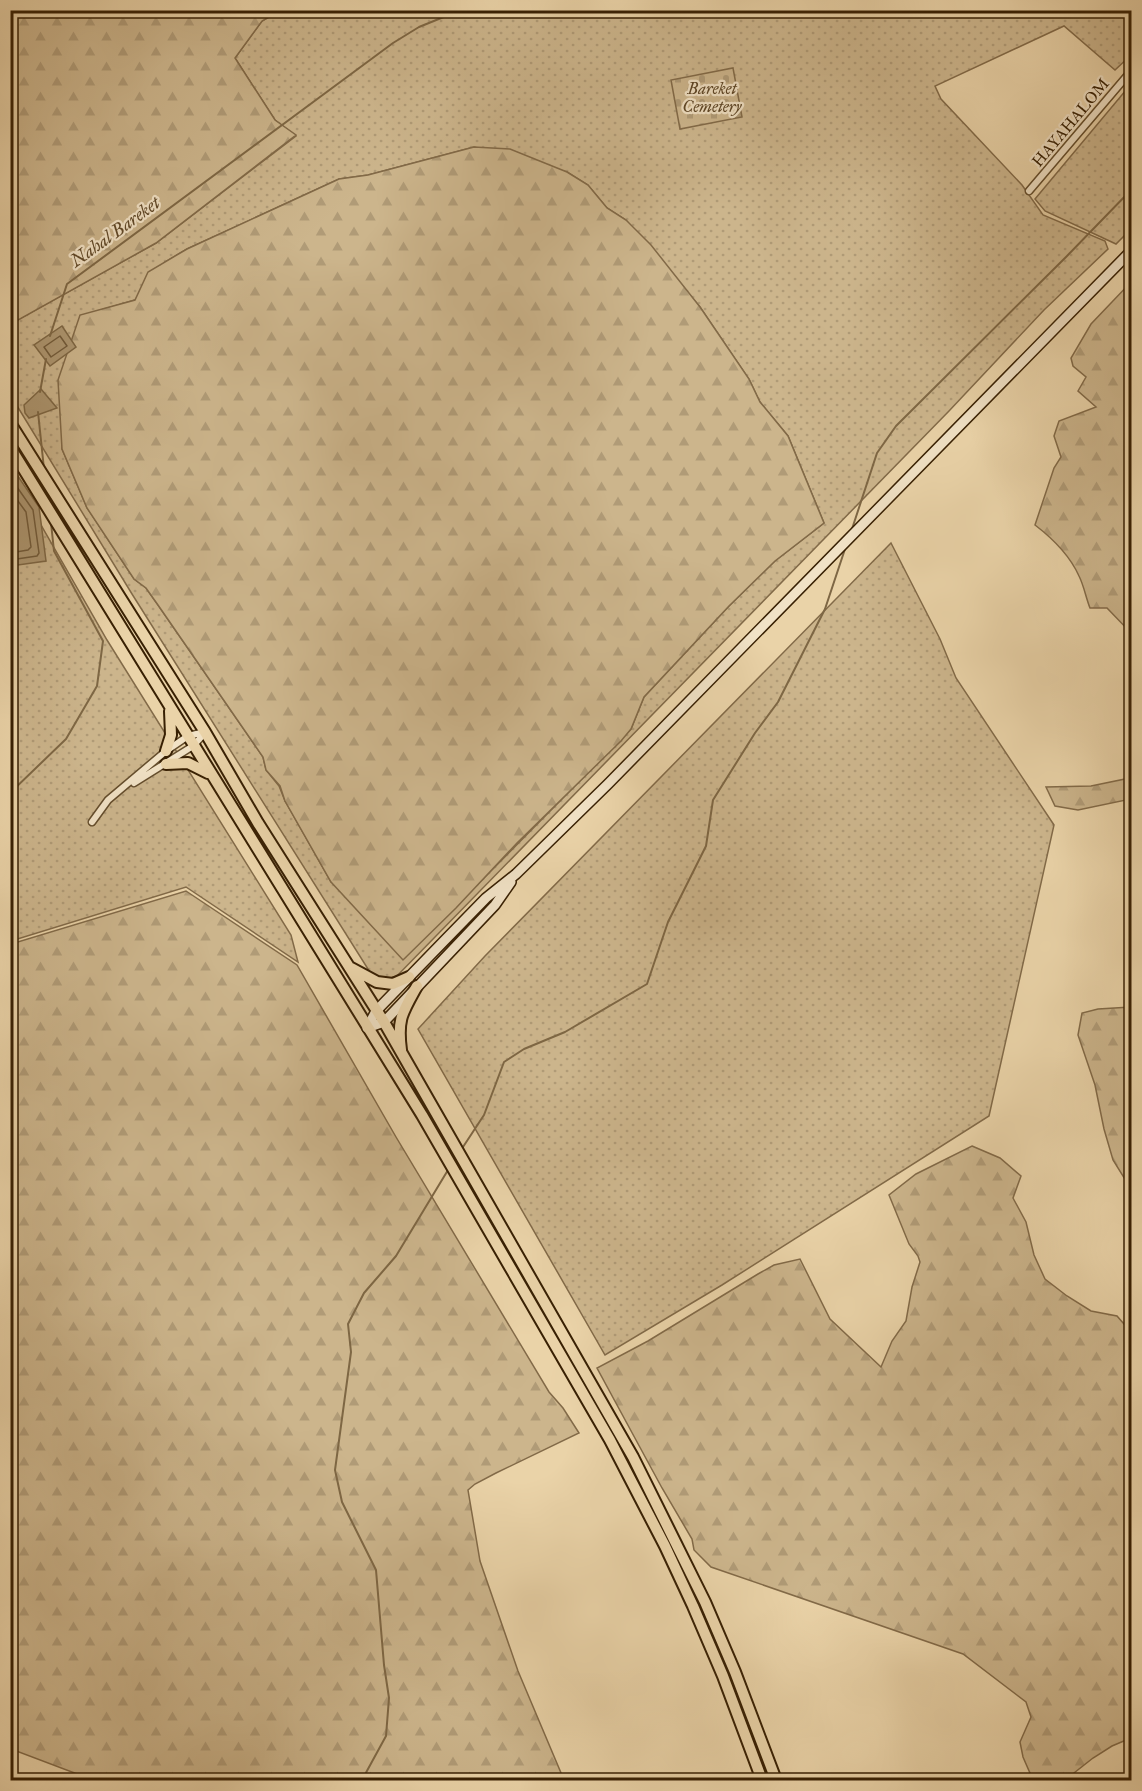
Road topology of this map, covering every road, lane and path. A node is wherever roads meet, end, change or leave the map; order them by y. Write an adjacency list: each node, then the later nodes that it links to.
1 (1131, 70): 2 (street, HAYAHALOM)
2 (1029, 191)
3 (1131, 250): 14 (main road)
4 (10, 423): 7 (main road)
5 (10, 447): 6 (main road)
6 (170, 708): 8 (main road); 9 (main road)
7 (205, 732): 8 (street); 8 (street); 15 (main road)
8 (190, 741): 9 (street); 10 (street); 11 (main road)
9 (166, 751): 12 (street)
10 (166, 764): 11 (main road); 12 (street)
11 (212, 775): 20 (main road)
12 (116, 794): 13 (street)
13 (92, 822)
14 (516, 874): 16 (main road); 17 (main road)
15 (349, 967): 16 (main road); 18 (main road)
16 (408, 977): 18 (main road)
17 (417, 986): 19 (main road); 21 (main road)
18 (376, 1011): 19 (main road); 20 (main road)
19 (384, 1022): 20 (main road); 21 (main road)
20 (367, 1028): 22 (main road)
21 (402, 1056): 23 (main road)
22 (762, 1780)
23 (776, 1780)

